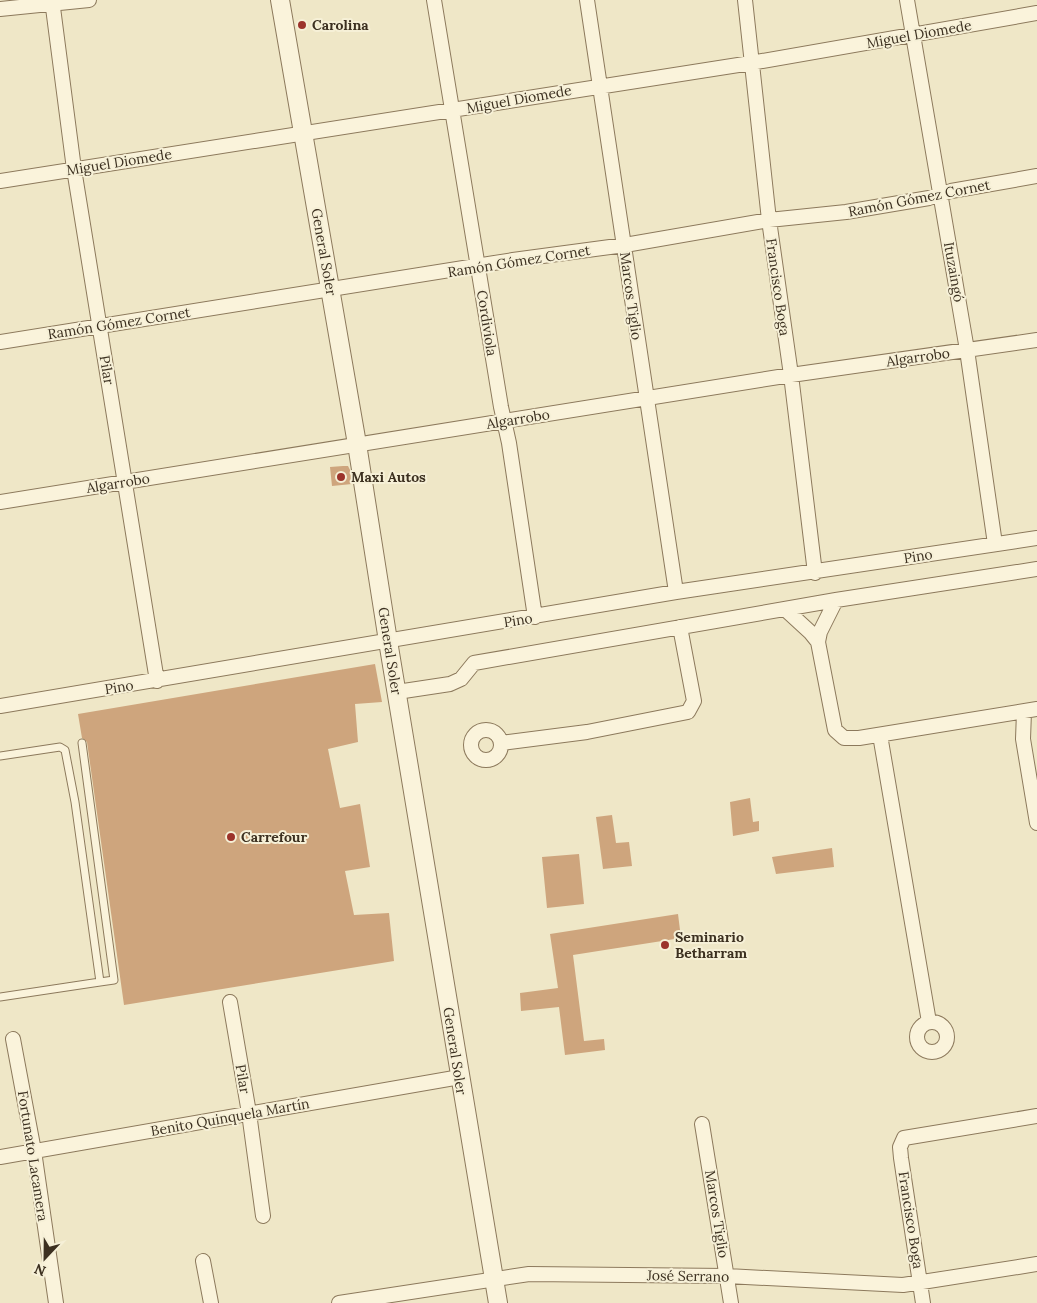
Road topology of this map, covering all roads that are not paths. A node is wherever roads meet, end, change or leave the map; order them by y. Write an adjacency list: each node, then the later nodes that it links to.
1 (89, 0): 7 (street)
2 (280, 0): 14 (street, General Soler)
3 (434, 0): 13 (street, Cordiviola)
4 (587, 0): 12 (street, Marcos Tiglio)
5 (744, 0): 11 (street, Francisco Boga)
6 (907, 0): 10 (street, Ituzaingó)
7 (52, 2): 8 (street); 15 (street, Pilar)
8 (0, 9)
9 (1037, 13): 10 (street, Miguel Diomede)
10 (914, 36): 11 (street, Miguel Diomede); 18 (street, Ituzaingó)
11 (751, 63): 12 (street, Miguel Diomede); 19 (street, Francisco Boga)
12 (601, 85): 13 (street, Miguel Diomede); 20 (street, Marcos Tiglio)
13 (452, 110): 14 (street, Miguel Diomede); 21 (street, Cordiviola)
14 (303, 133): 15 (street, Miguel Diomede); 22 (street, General Soler)
15 (74, 169): 17 (street, Miguel Diomede); 23 (street, Pilar)
16 (1037, 176): 18 (street, Ramón Gómez Cornet)
17 (0, 181)
18 (940, 194): 19 (street, Ramón Gómez Cornet); 26 (street, Ituzaingó)
19 (769, 220): 20 (street, Ramón Gómez Cornet); 27 (street, Francisco Boga)
20 (624, 245): 21 (street, Ramón Gómez Cornet); 28 (street, Marcos Tiglio)
21 (478, 266): 22 (street, Ramón Gómez Cornet); 29 (street, Cordiviola)
22 (330, 289): 23 (street, Ramón Gómez Cornet); 30 (street, General Soler)
23 (100, 326): 25 (street, Ramón Gómez Cornet); 31 (street, Pilar)
24 (1037, 340): 26 (street, Algarrobo)
25 (0, 342)
26 (967, 350): 27 (street, Algarrobo); 34 (street, Ituzaingó)
27 (791, 375): 28 (street, Algarrobo); 36 (street, Francisco Boga)
28 (645, 398): 29 (street, Algarrobo); 37 (street, Marcos Tiglio)
29 (505, 421): 30 (street, Algarrobo); 40 (street, Cordiviola)
30 (357, 444): 31 (street, Algarrobo); 42 (street, General Soler)
31 (126, 481): 32 (street, Algarrobo); 44 (street, Pilar)
32 (0, 502)
33 (1037, 538): 34 (street, Pino)
34 (995, 544): 36 (street, Pino)
35 (1037, 569): 38 (street)
36 (815, 573): 37 (street, Pino)
37 (676, 592): 40 (street, Pino)
38 (836, 600): 39 (street); 43 (street)
39 (784, 609): 41 (street); 43 (street)
40 (535, 617): 42 (street, Pino)
41 (680, 627): 45 (street); 50 (street)
42 (388, 641): 44 (street, Pino); 45 (street, General Soler)
43 (818, 642): 48 (street)
44 (157, 681): 46 (street, Pino)
45 (397, 692): 58 (street, General Soler)
46 (0, 706)
47 (1031, 710): 48 (street); 52 (street)
48 (880, 735): 56 (street)
49 (82, 742): 53 (lane)
50 (501, 742)
51 (0, 756): 53 (lane)
52 (1037, 822)
53 (100, 982): 54 (lane)
54 (0, 997)
55 (230, 1002): 59 (street, Pilar)
56 (929, 1022)
57 (13, 1039): 62 (street, Fortunato Lacamera)
58 (460, 1077): 59 (street, Benito Quinquela Martín); 68 (street, General Soler)
59 (249, 1113): 62 (street, Benito Quinquela Martín); 64 (street, Pilar)
60 (1037, 1116): 69 (street, Francisco Boga)
61 (702, 1124): 67 (street, Marcos Tiglio)
62 (34, 1151): 63 (street, Benito Quinquela Martín); 70 (street, Fortunato Lacamera)
63 (0, 1157)
64 (263, 1216)
65 (203, 1261): 71 (street)
66 (1037, 1264): 69 (street, José Serrano)
67 (727, 1276): 68 (street, José Serrano); 69 (street, José Serrano); 74 (street, Marcos Tiglio)
68 (494, 1278): 72 (street, José Serrano); 73 (street, General Soler)
69 (921, 1284): 75 (street, Francisco Boga)
70 (56, 1303)
71 (210, 1303)
72 (339, 1303)
73 (498, 1303)
74 (731, 1303)
75 (923, 1303)

